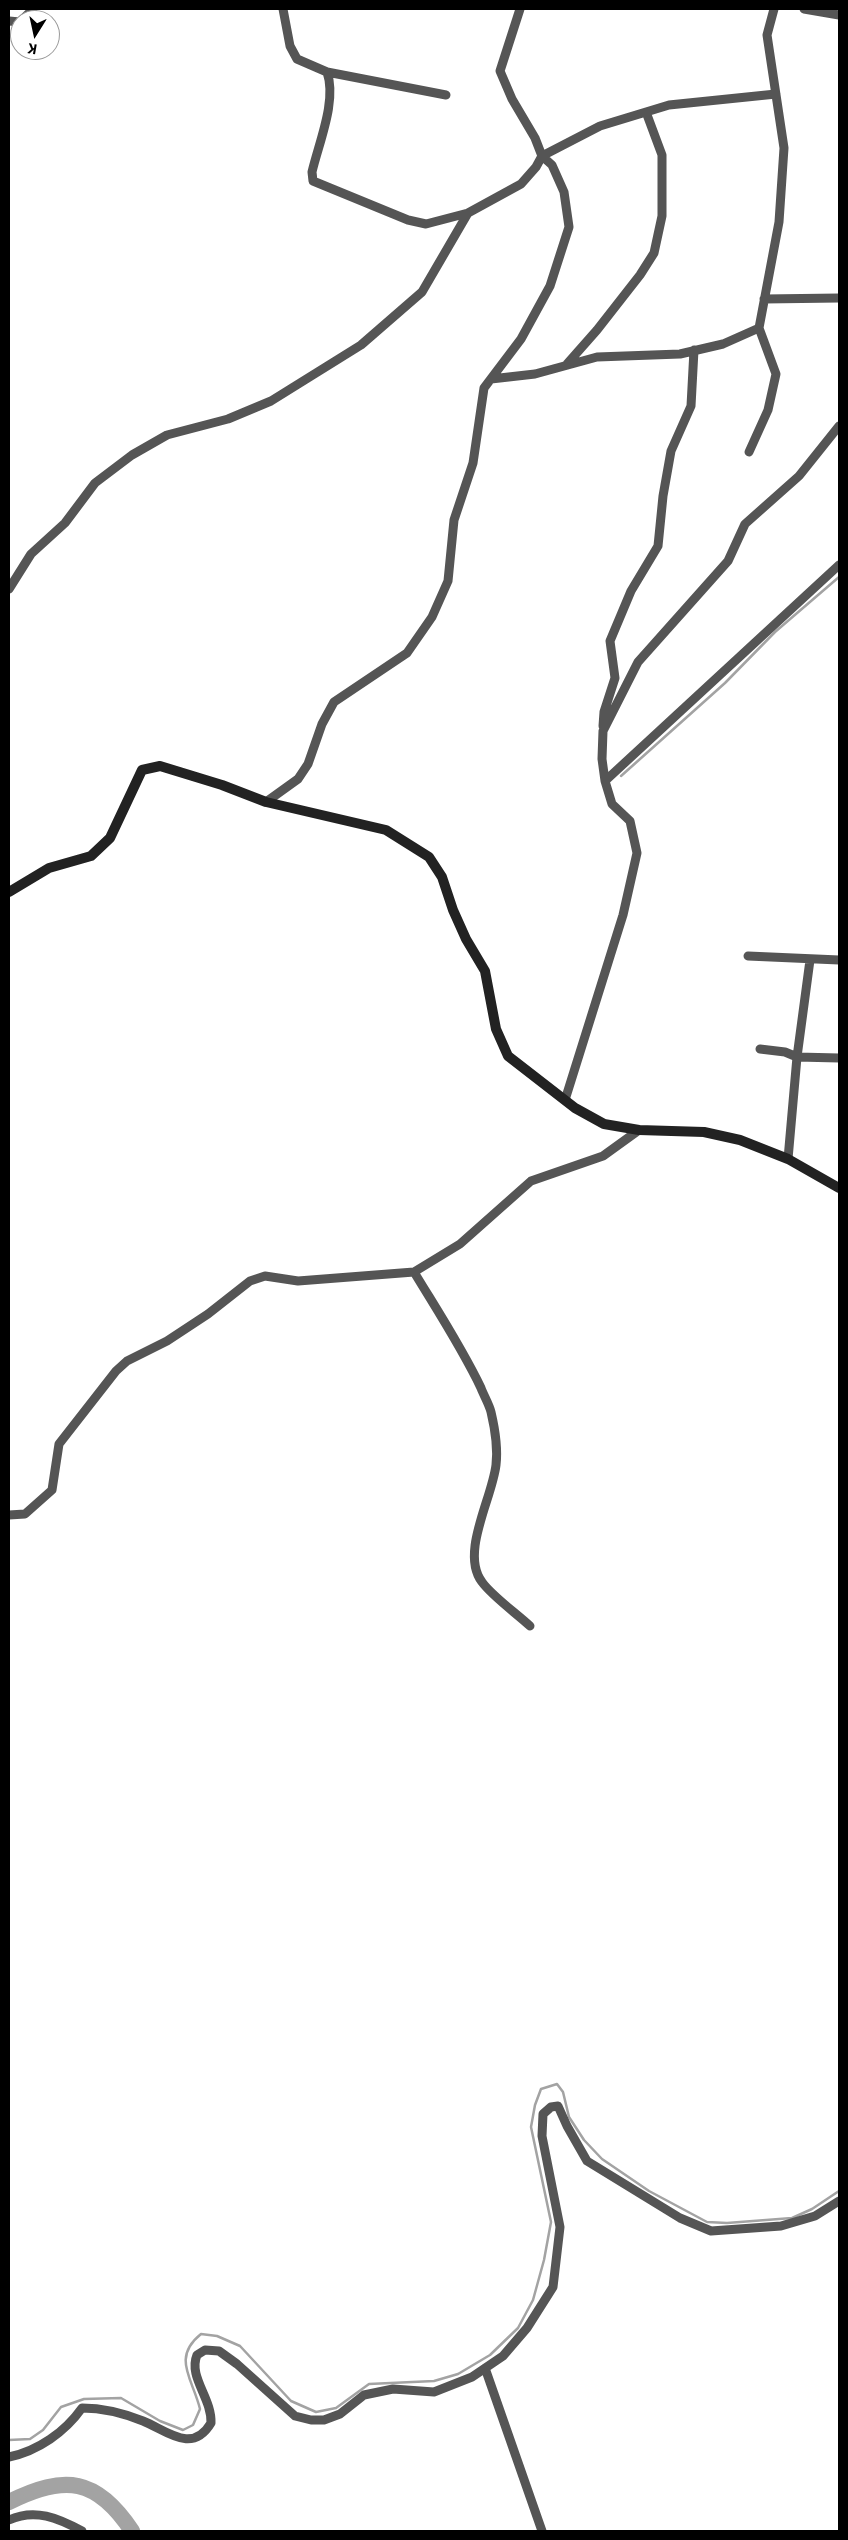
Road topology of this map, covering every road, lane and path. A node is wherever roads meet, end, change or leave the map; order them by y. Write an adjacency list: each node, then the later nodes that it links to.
1 (283, 9): 6 (street)
2 (520, 9): 10 (street)
3 (774, 9): 7 (street)
4 (804, 9): 5 (street)
5 (839, 16)
6 (327, 72): 8 (street); 11 (street)
7 (776, 94): 9 (street); 13 (street)
8 (446, 95)
9 (646, 112): 10 (street); 16 (street)
10 (542, 156): 11 (street); 17 (street)
11 (468, 213): 21 (street)
12 (839, 298): 13 (street)
13 (764, 299): 14 (street)
14 (759, 328): 15 (street); 19 (street)
15 (694, 350): 16 (street); 22 (street)
16 (567, 364): 17 (street)
17 (490, 379): 24 (street)
18 (839, 426): 22 (street)
19 (749, 452)
20 (839, 565): 23 (street)
21 (9, 588)
22 (603, 731): 23 (street)
23 (605, 781): 32 (street)
24 (266, 802): 25 (street); 32 (street)
25 (9, 892)
26 (748, 956): 27 (street)
27 (810, 960): 28 (street); 30 (street)
28 (839, 960)
29 (760, 1048): 30 (street)
30 (797, 1057): 31 (street); 34 (street)
31 (839, 1058)
32 (565, 1100): 33 (street)
33 (638, 1130): 34 (street); 36 (street)
34 (788, 1159): 35 (street)
35 (839, 1188)
36 (414, 1272): 37 (street); 38 (street)
37 (9, 1515)
38 (530, 1626)
39 (839, 2201): 40 (street)
40 (485, 2368): 41 (street); 44 (street)
41 (9, 2457)
42 (9, 2520): 43 (street)
43 (82, 2531)
44 (542, 2531)

